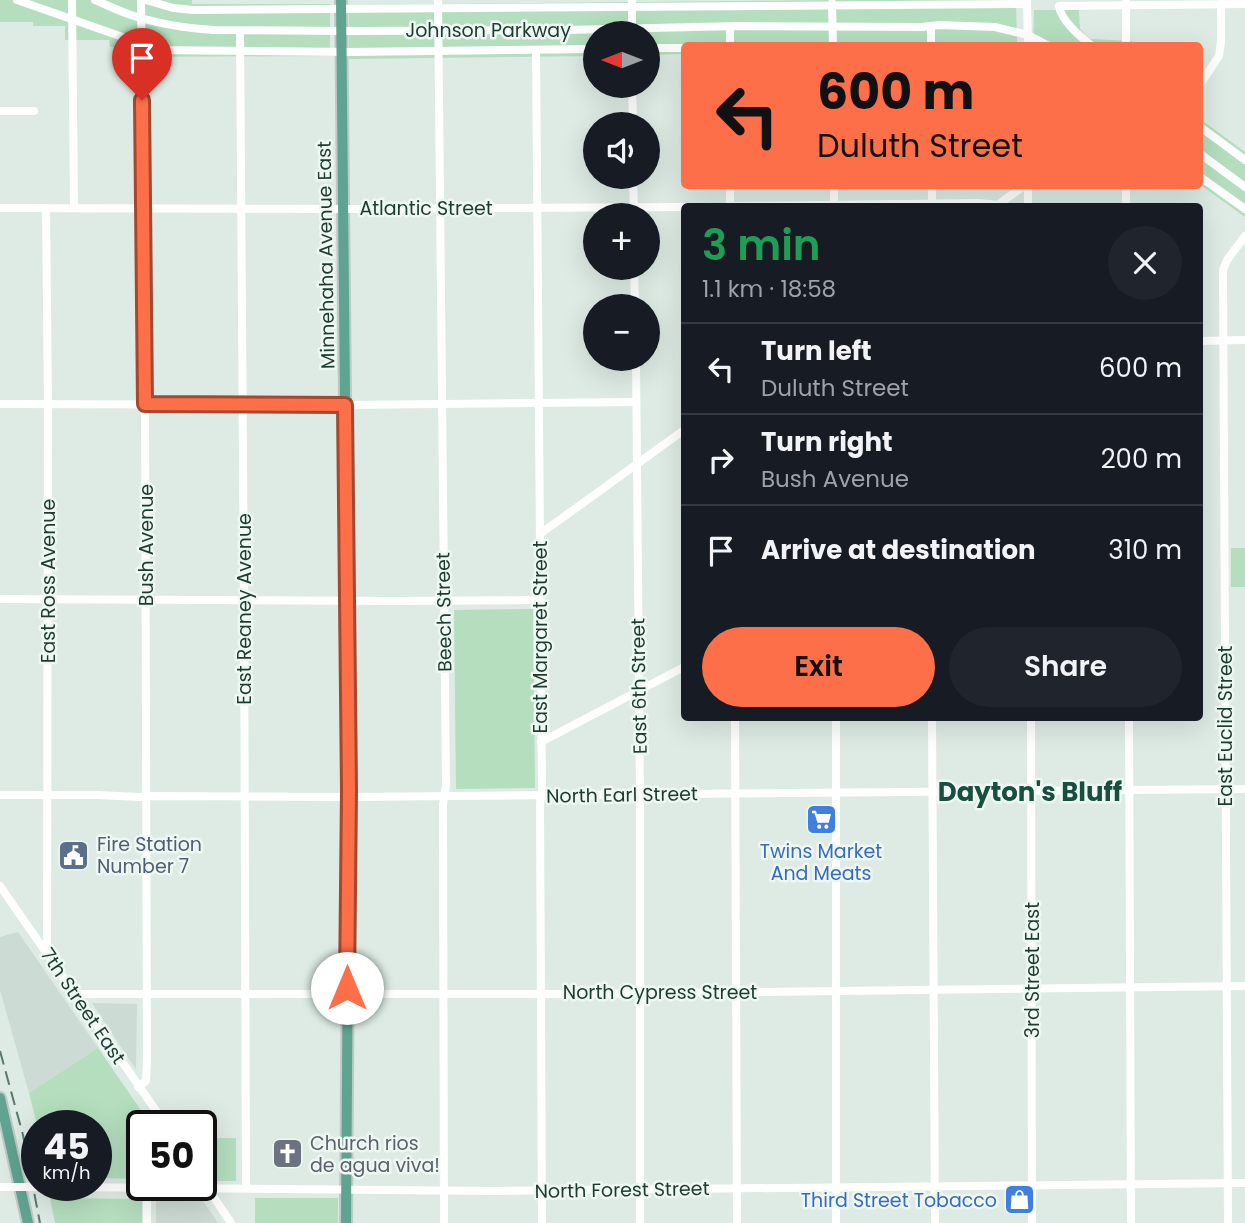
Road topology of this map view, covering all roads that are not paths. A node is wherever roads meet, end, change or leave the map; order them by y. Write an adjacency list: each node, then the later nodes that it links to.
1 (17, 0): 18 (street, Johnson Parkway)
2 (72, 0): 18 (street)
3 (95, 0): 17 (street, Johnson Parkway)
4 (144, 0): 15 (street, Johnson Parkway); 17 (street, Bush Avenue)
5 (931, 2): 6 (street, Johnson Parkway); 8 (street, Johnson Parkway)
6 (1027, 2): 27 (street)
7 (730, 3): 8 (street, Johnson Parkway); 12 (street, Johnson Parkway)
8 (832, 3): 19 (street)
9 (1126, 3): 13 (street); 33 (street); 34 (street)
10 (438, 4): 11 (street, Johnson Parkway); 16 (street, Johnson Parkway); 22 (street, Beech Street)
11 (535, 4): 12 (street, Johnson Parkway)
12 (632, 4)
13 (1221, 4): 14 (street); 43 (street)
14 (1245, 4)
15 (239, 5): 16 (street, Johnson Parkway)
16 (341, 5): 25 (main road, Minnehaha Avenue East)
17 (141, 18): 24 (street, Johnson Parkway); 35 (street, Bush Avenue)
18 (72, 19): 35 (street, Johnson Parkway); 56 (street)
19 (832, 26): 20 (street, Johnson Parkway); 21 (street, Johnson Parkway); 29 (street)
20 (730, 27): 23 (street, Johnson Parkway); 28 (street)
21 (931, 27): 27 (street, Johnson Parkway); 30 (street)
22 (439, 30): 25 (street, Johnson Parkway); 26 (street, Johnson Parkway); 41 (street, Beech Street)
23 (660, 30)
24 (240, 31): 25 (street, Johnson Parkway); 39 (street, East Reaney Avenue)
25 (341, 31): 42 (main road, Minnehaha Avenue East)
26 (583, 31)
27 (1028, 35): 31 (street); 32 (street, Johnson Parkway)
28 (730, 42)
29 (833, 42)
30 (929, 42)
31 (1028, 42)
32 (1041, 42)
33 (1089, 42)
34 (1126, 42)
35 (142, 46): 39 (street, Johnson Parkway); 57 (street, Bush Avenue)
36 (660, 48): 37 (street)
37 (681, 48)
38 (583, 49): 40 (street, Johnson Parkway)
39 (240, 50): 42 (street, Johnson Parkway); 58 (street, East Reaney Avenue)
40 (536, 50): 41 (street, Johnson Parkway); 60 (street, East Margaret Street)
41 (439, 51): 42 (street, Johnson Parkway); 59 (street, Beech Street)
42 (341, 52): 61 (main road, Minnehaha Avenue East)
43 (1203, 80)
44 (0, 111): 45 (street)
45 (34, 111)
46 (1203, 129): 48 (street)
47 (1203, 156): 50 (street)
48 (1245, 160)
49 (1203, 179): 64 (street)
50 (1245, 187)
51 (1022, 189): 52 (street)
52 (1001, 203)
53 (681, 207): 63 (street, Atlantic Street)
54 (0, 208): 55 (street, Atlantic Street)
55 (46, 208): 56 (street, Atlantic Street); 73 (street, East Ross Avenue)
56 (74, 208): 57 (street, Atlantic Street)
57 (144, 208): 58 (street, Atlantic Street); 74 (street, Bush Avenue)
58 (241, 208): 61 (street, Atlantic Street); 75 (street, East Reaney Avenue)
59 (440, 208): 60 (street, Atlantic Street); 61 (street, Atlantic Street); 76 (street, Beech Street)
60 (537, 208): 62 (street, Atlantic Street); 71 (street, East Margaret Street)
61 (343, 209): 77 (main road, Minnehaha Avenue East)
62 (583, 209)
63 (660, 209)
64 (1245, 209)
65 (1245, 236): 68 (street, East Euclid Street)
66 (1245, 340): 68 (street)
67 (1203, 341): 68 (street)
68 (1223, 341): 98 (street, East Euclid Street)
69 (636, 371): 70 (street, East 6th Street)
70 (636, 402): 71 (street); 79 (street, East 6th Street)
71 (538, 403): 76 (street); 80 (street, East Margaret Street)
72 (0, 404): 73 (street)
73 (48, 404): 74 (street); 82 (street, East Ross Avenue)
74 (145, 404): 75 (street); 83 (street, Bush Avenue)
75 (243, 404): 77 (street); 85 (street, East Reaney Avenue)
76 (442, 404): 77 (street); 87 (street, Beech Street)
77 (345, 405): 86 (main road, Minnehaha Avenue East)
78 (681, 432): 79 (street)
79 (637, 465): 80 (street); 89 (street, East 6th Street)
80 (540, 534): 84 (street, East Margaret Street)
81 (0, 599): 82 (street)
82 (48, 600): 83 (street); 105 (street, East Ross Avenue)
83 (146, 600): 85 (street); 108 (street, Bush Avenue)
84 (540, 600): 87 (street); 95 (street, East Margaret Street)
85 (244, 601): 86 (street); 109 (street, East Reaney Avenue)
86 (347, 601): 87 (street); 110 (main road, Minnehaha Avenue East)
87 (444, 601): 106 (street, Beech Street)
88 (681, 669): 89 (street)
89 (639, 692): 95 (street); 103 (street, East 6th Street)
90 (735, 721): 100 (street)
91 (836, 721): 101 (street)
92 (932, 721): 102 (street)
93 (1031, 721): 99 (street, 3rd Street East)
94 (1129, 721): 97 (street)
95 (541, 742): 107 (street, East Margaret Street)
96 (1245, 789): 98 (street, North Earl Street)
97 (1129, 790): 98 (street, North Earl Street); 99 (street, North Earl Street); 115 (street)
98 (1225, 790): 113 (street, East Euclid Street)
99 (1031, 791): 102 (street, North Earl Street); 116 (street, 3rd Street East)
100 (735, 793): 101 (street, North Earl Street); 103 (street, North Earl Street); 119 (street)
101 (836, 793): 102 (street, North Earl Street); 118 (street)
102 (932, 793): 117 (street)
103 (640, 794): 107 (street, North Earl Street); 122 (street, East 6th Street)
104 (2, 795): 105 (street, North Earl Street)
105 (48, 796): 108 (street, North Earl Street); 112 (street, East Ross Avenue)
106 (444, 796): 107 (street, North Earl Street); 110 (street, North Earl Street); 125 (street, Beech Street)
107 (541, 796): 121 (street, East Margaret Street)
108 (147, 797): 109 (street, North Earl Street); 120 (street, Bush Avenue)
109 (244, 797): 110 (street, North Earl Street); 124 (street, East Reaney Avenue)
110 (349, 797): 126 (main road, Minnehaha Avenue East)
111 (0, 886): 112 (street, 7th Street East)
112 (47, 953): 123 (street, 7th Street East)
113 (1226, 986): 114 (street, North Cypress Street); 115 (street, North Cypress Street); 131 (street, East Euclid Street)
114 (1245, 986)
115 (1129, 988): 116 (street, North Cypress Street); 134 (street)
116 (1031, 989): 117 (street, North Cypress Street); 133 (street, 3rd Street East)
117 (933, 990): 118 (street, North Cypress Street); 135 (street)
118 (835, 991): 119 (street, North Cypress Street); 137 (street)
119 (736, 992): 122 (street, North Cypress Street); 140 (street)
120 (146, 993): 123 (street, North Cypress Street); 124 (street, North Cypress Street); 127 (street, Bush Avenue)
121 (540, 993): 122 (street, North Cypress Street); 125 (street, North Cypress Street); 145 (street, East Margaret Street)
122 (640, 993): 142 (street, East 6th Street)
123 (75, 994): 127 (street, 7th Street East)
124 (245, 994): 126 (street, North Cypress Street); 139 (street, East Reaney Avenue)
125 (444, 994): 126 (street, North Cypress Street); 144 (street, Beech Street)
126 (347, 995): 143 (main road, Minnehaha Avenue East)
127 (138, 1087): 129 (street, 7th Street East)
128 (0, 1098): 149 (main road)
129 (155, 1110)
130 (0, 1126): 148 (main road)
131 (1228, 1183): 132 (street, North Forest Street); 134 (street, North Forest Street); 161 (street, East Euclid Street)
132 (1245, 1183)
133 (1032, 1185): 134 (street, North Forest Street); 135 (street, North Forest Street); 159 (street, 3rd Street East)
134 (1131, 1185): 160 (street)
135 (935, 1186): 137 (street, North Forest Street); 158 (street)
136 (0, 1187): 138 (street, North Forest Street, bridge)
137 (836, 1187): 140 (street, North Forest Street); 157 (street)
138 (126, 1188)
139 (246, 1188): 141 (street, North Forest Street); 143 (street, North Forest Street)
140 (738, 1188): 142 (street, North Forest Street); 156 (street)
141 (217, 1189)
142 (640, 1189): 145 (street, North Forest Street); 155 (street, East 6th Street)
143 (347, 1190): 144 (street, North Forest Street); 152 (main road, Minnehaha Avenue East)
144 (444, 1191): 145 (street, North Forest Street); 153 (street, Beech Street)
145 (541, 1191): 154 (street, East Margaret Street)
146 (147, 1201): 150 (street)
147 (216, 1201): 151 (street)
148 (21, 1223)
149 (28, 1223)
150 (147, 1223)
151 (231, 1223)
152 (346, 1223)
153 (444, 1223)
154 (542, 1223)
155 (640, 1223)
156 (737, 1223)
157 (836, 1223)
158 (935, 1223)
159 (1032, 1223)
160 (1131, 1223)
161 (1228, 1223)

